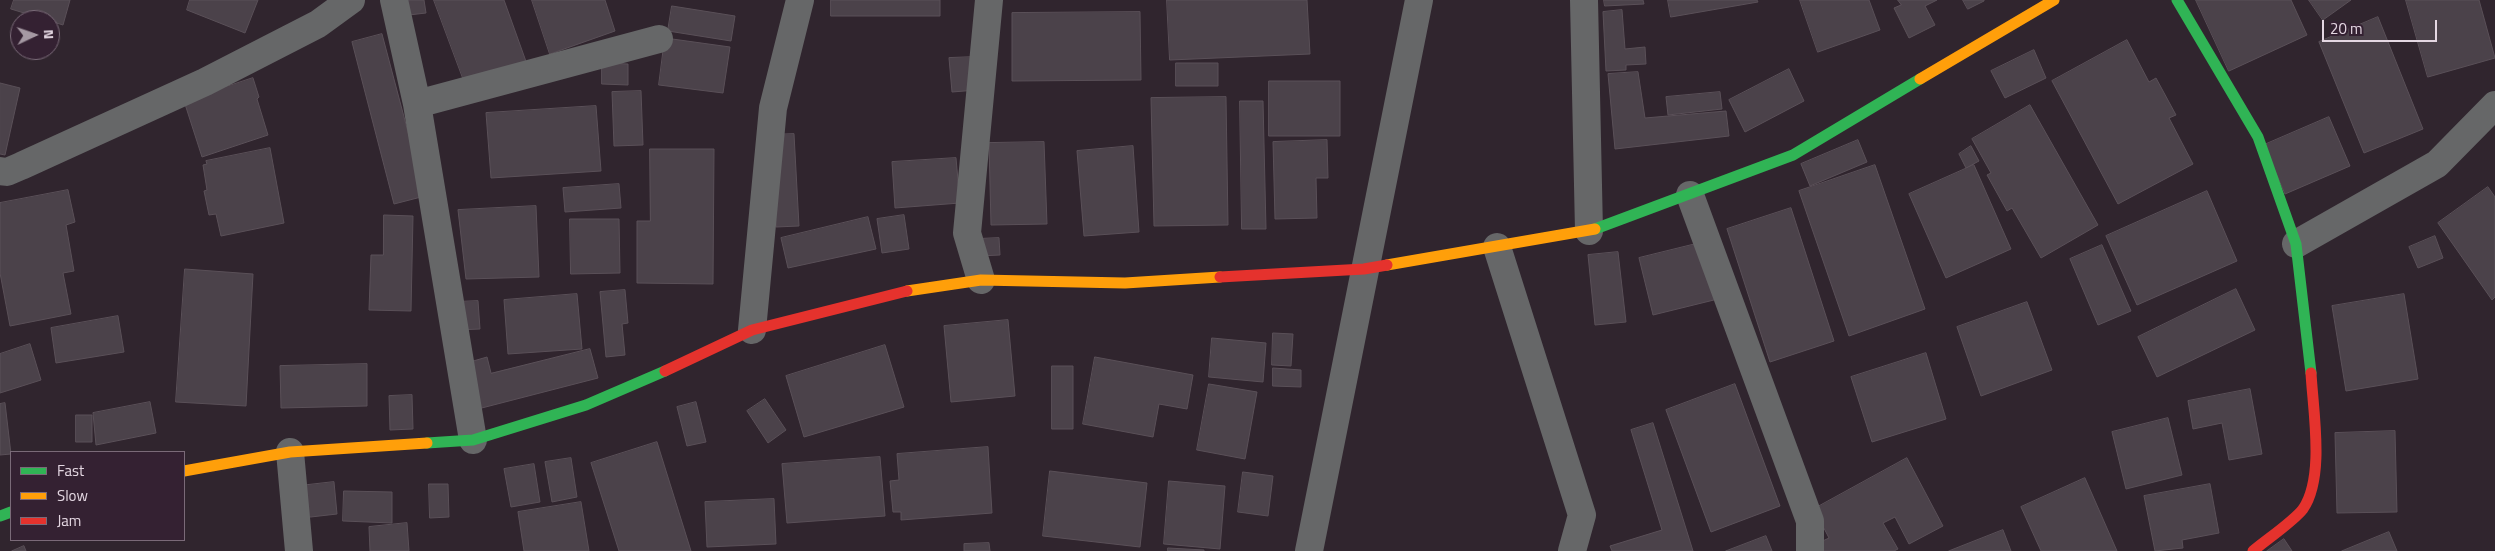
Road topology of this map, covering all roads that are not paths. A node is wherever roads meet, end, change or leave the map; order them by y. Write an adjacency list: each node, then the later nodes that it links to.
1 (351, 0): 12 (street)
2 (394, 0): 10 (street)
3 (800, 0): 19 (street)
4 (989, 0): 18 (street)
5 (1419, 0): 17 (street)
6 (1584, 0): 14 (street)
7 (2054, 0): 13 (street)
8 (2177, 0): 15 (street)
9 (658, 39): 10 (street)
10 (417, 104): 20 (street)
11 (2495, 105): 15 (street)
12 (0, 171)
13 (1690, 195): 14 (street); 26 (street)
14 (1589, 232): 16 (street)
15 (2296, 244): 27 (street)
16 (1497, 247): 17 (street); 25 (street)
17 (1364, 269): 18 (street); 24 (street)
18 (981, 280): 19 (street)
19 (752, 330): 20 (street)
20 (473, 440): 21 (street)
21 (290, 452): 22 (street); 23 (street)
22 (185, 471)
23 (299, 551)
24 (1309, 551)
25 (1572, 551)
26 (1810, 551)
27 (2253, 551)

